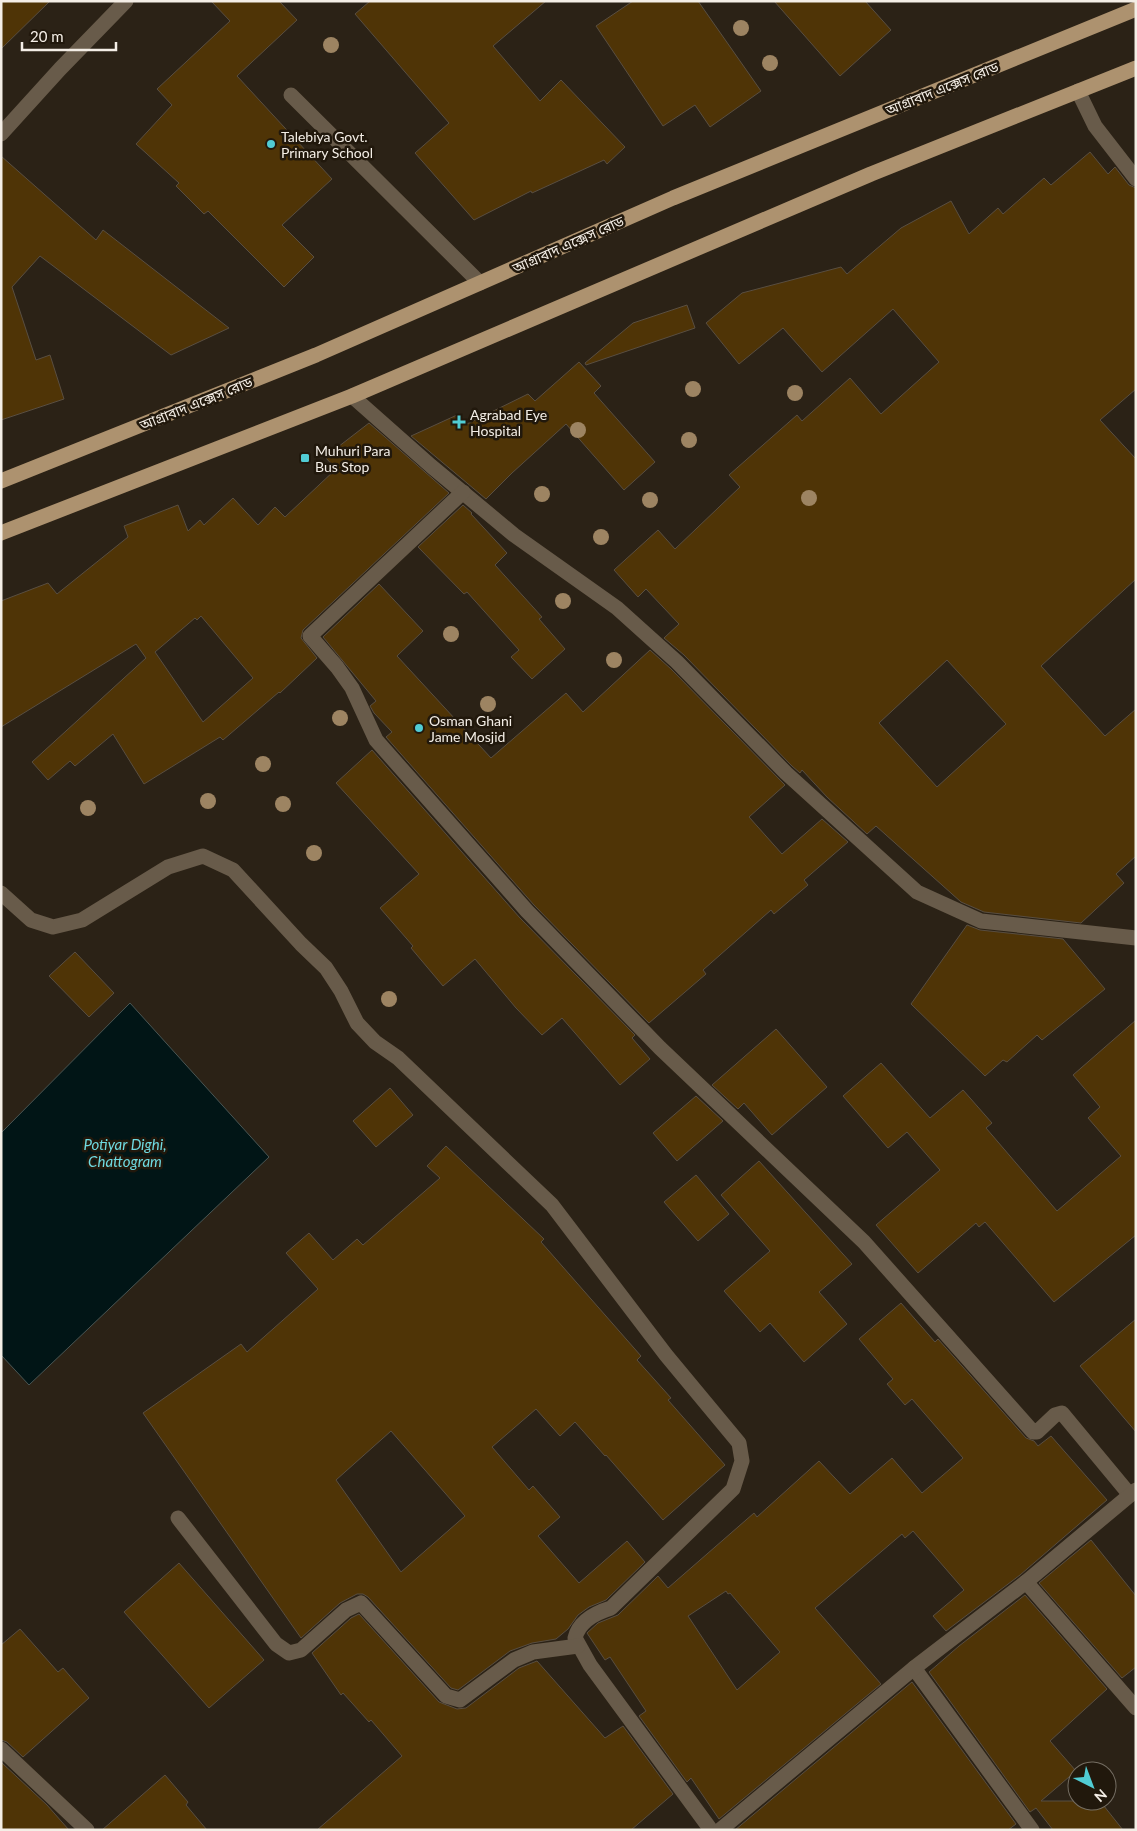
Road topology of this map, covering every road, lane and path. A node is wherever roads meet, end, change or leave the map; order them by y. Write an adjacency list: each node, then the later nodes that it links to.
1 (126, 1): 6 (street)
2 (1136, 9): 8 (main road, আগ্রাবাদ এক্সেস রোড)
3 (1136, 68): 4 (main road)
4 (1078, 91): 7 (street); 9 (main road)
5 (290, 95): 8 (street)
6 (1, 134)
7 (1136, 179)
8 (480, 283): 10 (main road, আগ্রাবাদ এক্সেস রোড)
9 (352, 396): 11 (street); 12 (main road)
10 (1, 481)
11 (463, 492): 14 (street); 15 (street)
12 (1, 533)
13 (1, 893): 18 (street)
14 (1134, 940)
15 (1133, 1493): 17 (street)
16 (178, 1518): 18 (street)
17 (1026, 1582): 19 (street); 20 (street)
18 (578, 1646): 23 (street)
19 (914, 1668): 24 (street); 25 (street)
20 (1136, 1708)
21 (1, 1749): 22 (street)
22 (87, 1830)
23 (710, 1830)
24 (720, 1830)
25 (1032, 1830)

